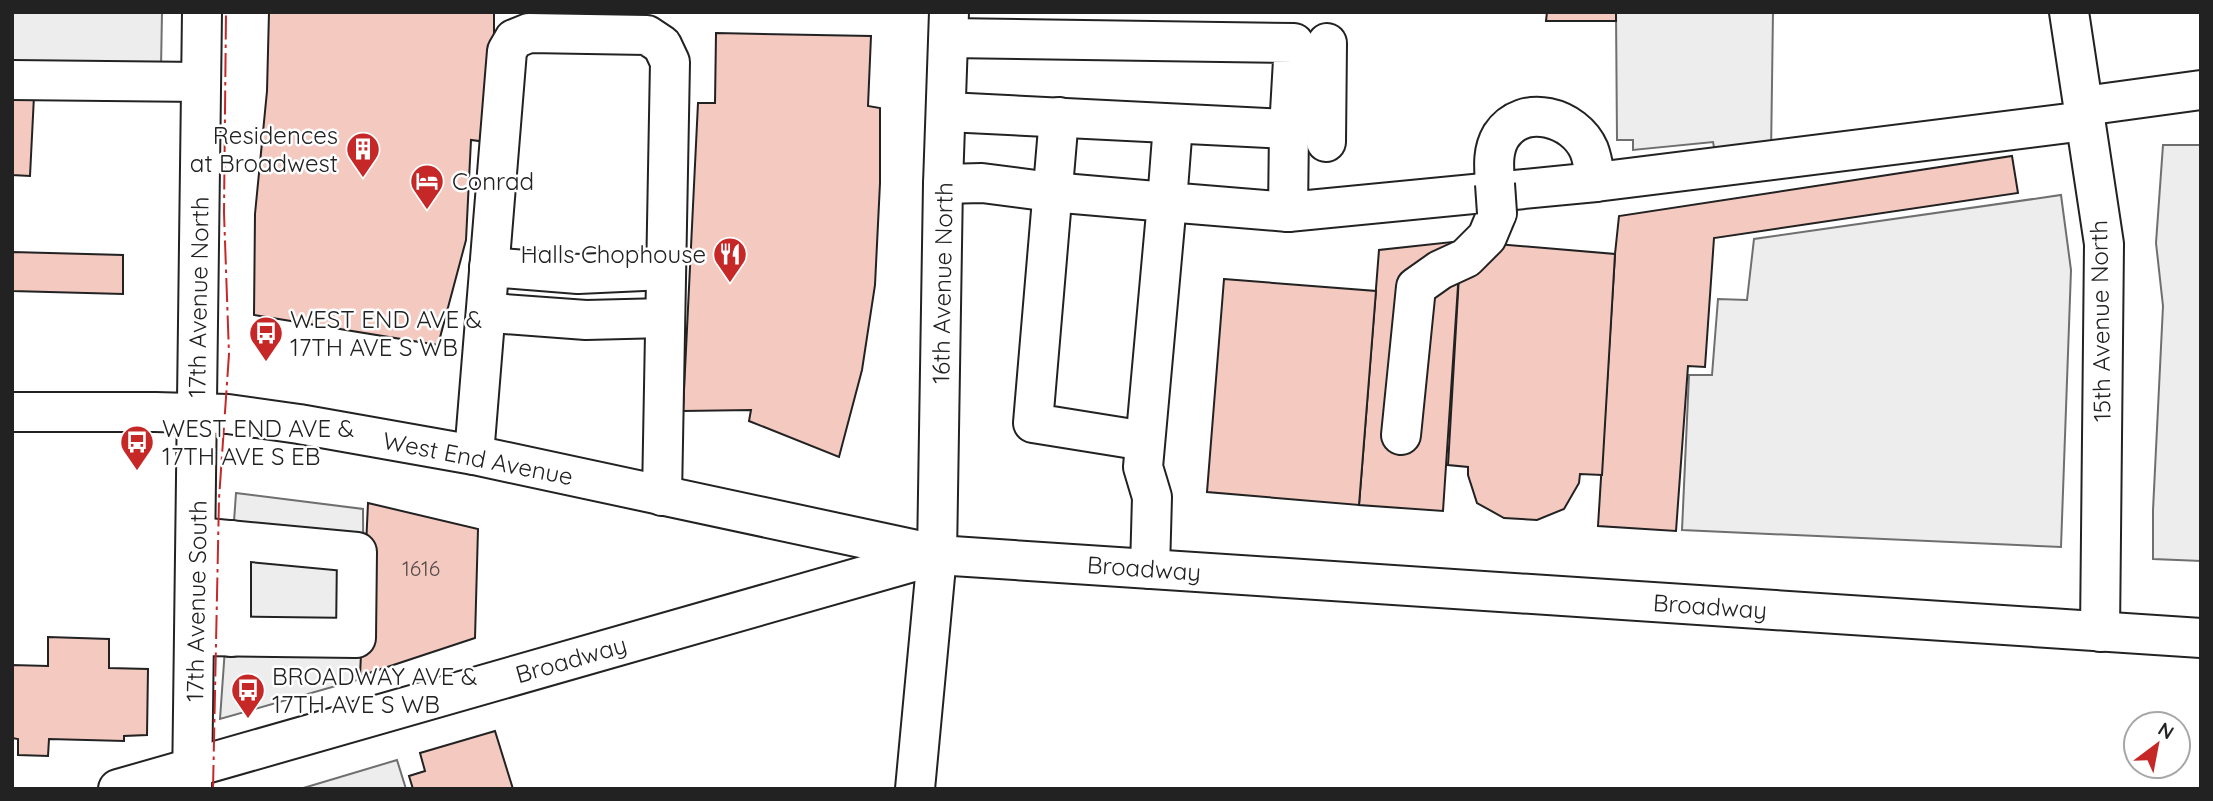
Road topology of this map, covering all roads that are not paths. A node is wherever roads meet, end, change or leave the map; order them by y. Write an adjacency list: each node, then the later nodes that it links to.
1 (202, 12): 6 (main road, 17th Avenue North)
2 (2069, 12): 9 (main road, 15th Avenue North)
3 (949, 25): 8 (main road, 16th Avenue North); 12 (main road)
4 (1327, 43): 13 (main road)
5 (12, 80): 6 (main road)
6 (201, 82): 25 (main road, 17th Avenue North)
7 (2201, 90): 9 (main road)
8 (947, 112): 10 (main road); 15 (main road, 16th Avenue North)
9 (2085, 113): 14 (main road); 33 (main road, 15th Avenue North)
10 (1059, 117): 11 (main road); 16 (main road)
11 (1173, 124): 12 (main road); 17 (main road)
12 (1289, 129): 18 (main road)
13 (1326, 142)
14 (1596, 182): 18 (main road); 26 (main road)
15 (943, 184): 16 (main road); 31 (main road, 16th Avenue North)
16 (1051, 192): 17 (main road); 27 (main road)
17 (1167, 202): 18 (main road); 27 (main road)
18 (1288, 212)
19 (489, 267): 20 (main road); 20 (main road); 22 (main road)
20 (665, 271): 21 (main road)
21 (664, 318): 22 (main road); 29 (main road)
22 (494, 326): 23 (main road); 28 (main road)
23 (635, 345)
24 (12, 412): 25 (main road, West End Avenue)
25 (197, 413): 28 (main road, West End Avenue); 30 (main road, 17th Avenue South)
26 (1401, 435)
27 (1145, 441): 32 (main road)
28 (474, 456): 29 (main road, West End Avenue)
29 (662, 496): 31 (main road, West End Avenue)
30 (214, 539): 34 (main road, 17th Avenue South); 34 (main road)
31 (937, 555): 32 (main road, Broadway); 36 (main road, Broadway); 38 (main road, 16th Avenue North)
32 (1150, 569): 33 (main road, Broadway)
33 (2100, 632): 35 (main road, Broadway)
34 (213, 636): 36 (main road, 17th Avenue South)
35 (2201, 638)
36 (193, 778): 37 (main road, Broadway)
37 (118, 789)
38 (915, 789)

